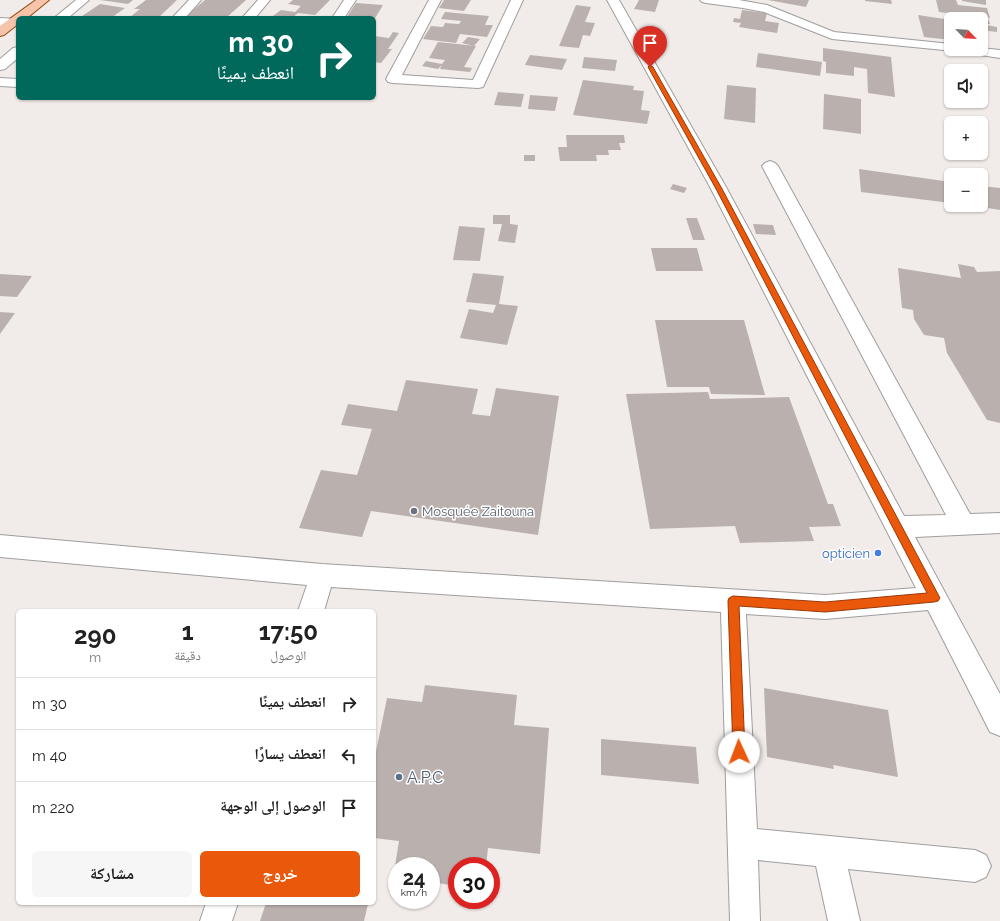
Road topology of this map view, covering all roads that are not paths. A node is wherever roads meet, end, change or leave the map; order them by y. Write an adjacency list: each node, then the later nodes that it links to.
1 (43, 0): 11 (main road)
2 (83, 0): 12 (street)
3 (195, 0): 13 (street)
4 (264, 0): 14 (street)
5 (350, 0): 15 (street)
6 (435, 0): 7 (street)
7 (518, 0)
8 (613, 0): 29 (street)
9 (706, 0): 10 (street)
10 (767, 4): 19 (street)
11 (21, 16)
12 (63, 16)
13 (180, 16)
14 (250, 16)
15 (339, 16)
16 (16, 20): 17 (street); 18 (main road)
17 (0, 22)
18 (0, 32)
19 (944, 47)
20 (988, 53): 22 (street)
21 (16, 54): 23 (street)
22 (1000, 54)
23 (0, 66)
24 (0, 82): 25 (street)
25 (16, 82)
26 (770, 166): 28 (street)
27 (1000, 523): 28 (street)
28 (963, 524): 29 (street)
29 (897, 526): 32 (street)
30 (0, 546): 31 (street)
31 (322, 575): 33 (street); 34 (street)
32 (934, 598): 33 (street); 35 (street)
33 (733, 601): 36 (street)
34 (312, 609)
35 (1000, 722)
36 (742, 843): 37 (street); 40 (street)
37 (828, 851): 38 (street); 42 (street)
38 (975, 866)
39 (221, 905): 41 (street)
40 (745, 919)
41 (216, 921)
42 (844, 921)

